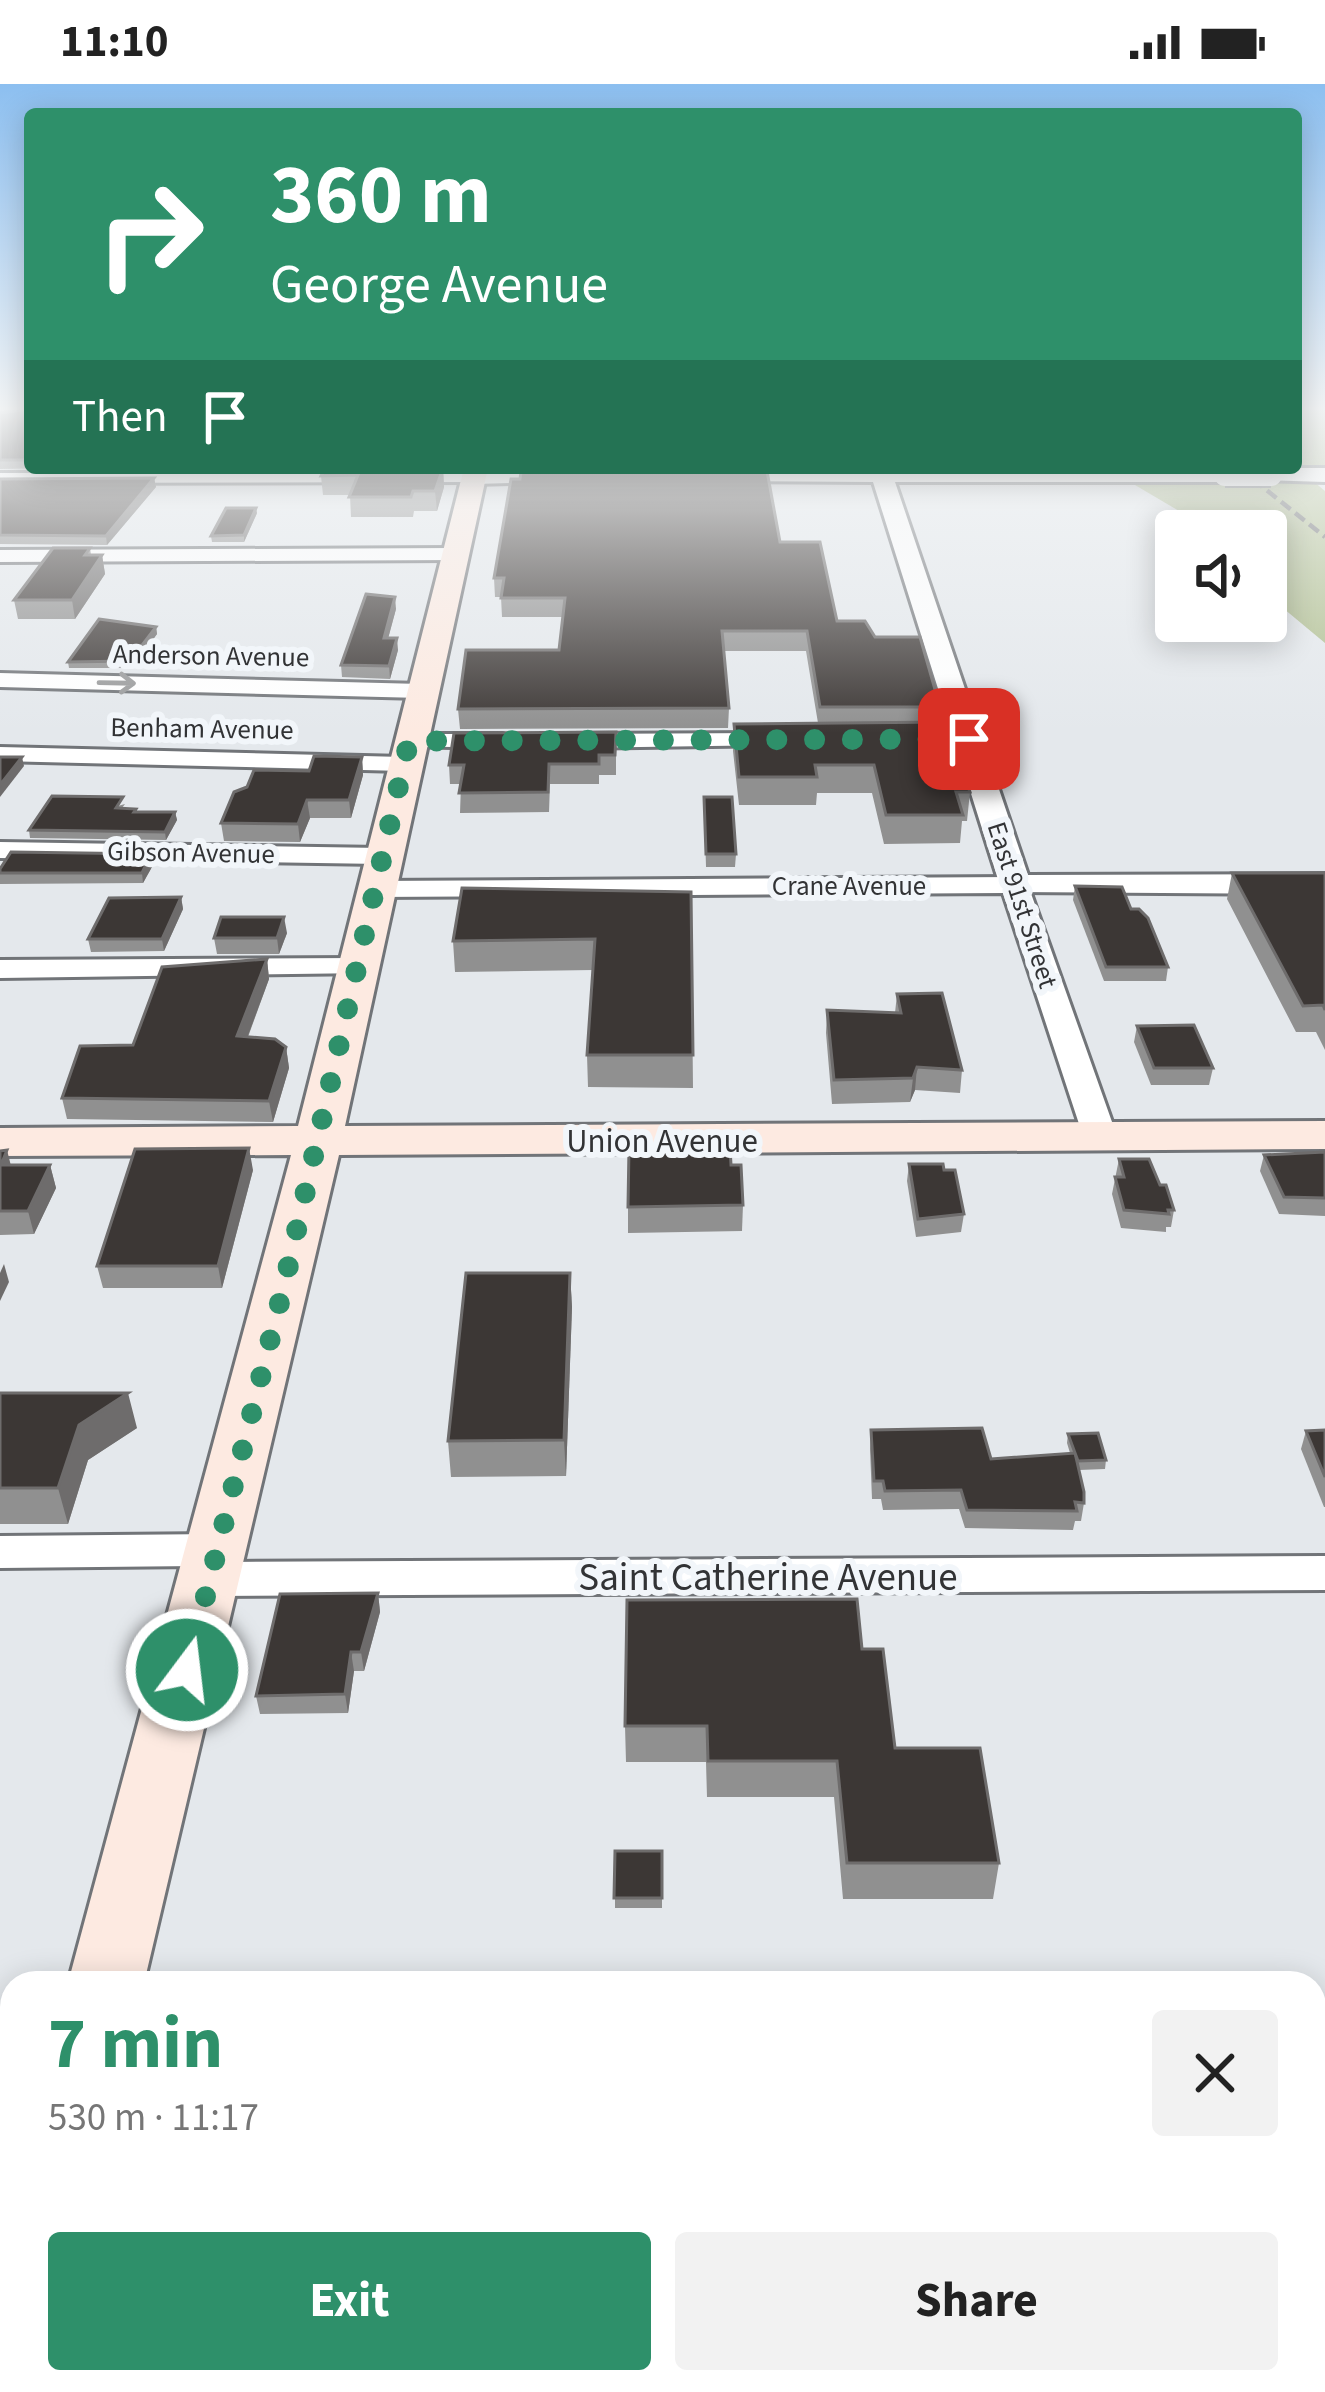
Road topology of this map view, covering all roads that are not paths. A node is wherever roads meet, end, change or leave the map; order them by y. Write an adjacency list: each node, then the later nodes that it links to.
1 (464, 517): 3 (main road)
2 (893, 517): 13 (street, East 91st Street)
3 (455, 554): 4 (street); 6 (main road)
4 (0, 556)
5 (0, 680): 6 (street, Anderson Avenue, one-way to 6)
6 (422, 691): 8 (main road)
7 (805, 740): 8 (street, Benham Avenue)
8 (406, 753): 9 (street, Benham Avenue); 11 (main road)
9 (0, 754)
10 (0, 850): 11 (street, Gibson Avenue)
11 (377, 873): 13 (street, Crane Avenue); 14 (main road)
12 (1325, 884): 13 (street, Crane Avenue)
13 (1013, 885): 17 (street, East 91st Street)
14 (359, 967): 15 (street); 19 (main road)
15 (0, 969)
16 (1325, 1135): 17 (main road, Union Avenue)
17 (1100, 1136): 19 (main road, Union Avenue)
18 (0, 1142): 19 (main road, Union Avenue)
19 (315, 1142): 21 (main road)
20 (0, 1552): 21 (street, Saint Catherine Avenue)
21 (214, 1565): 22 (street, Saint Catherine Avenue); 23 (main road)
22 (1325, 1573)
23 (109, 1971)

